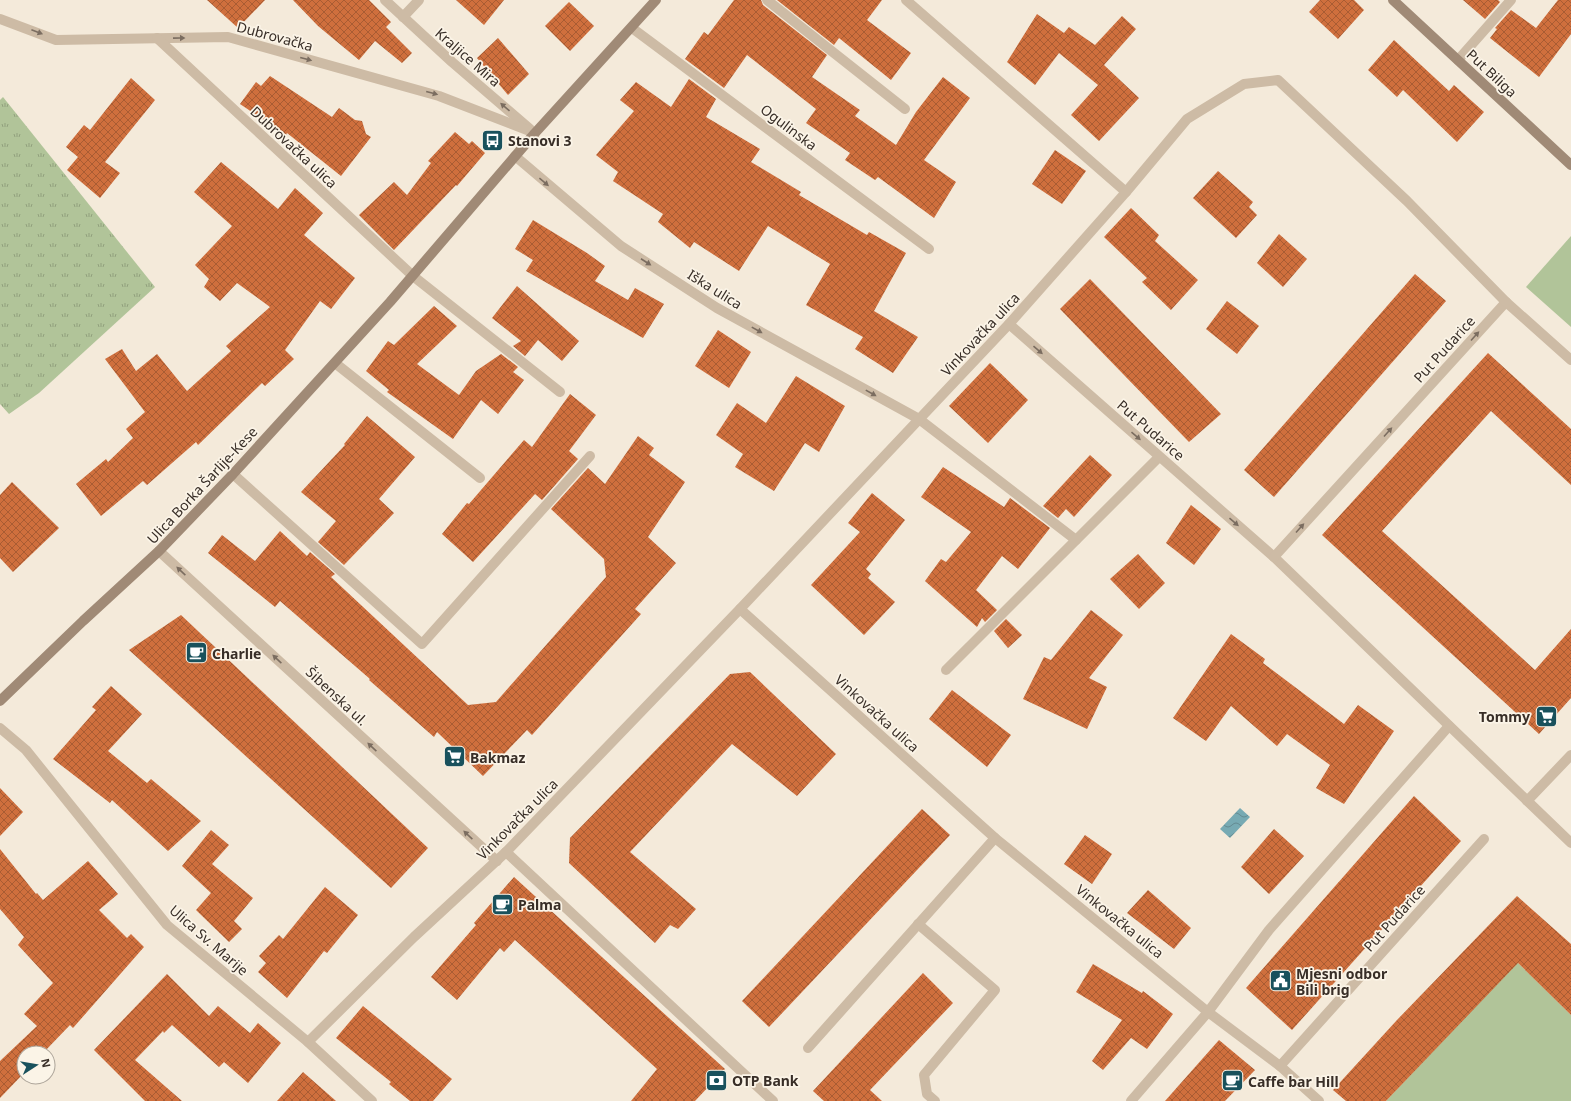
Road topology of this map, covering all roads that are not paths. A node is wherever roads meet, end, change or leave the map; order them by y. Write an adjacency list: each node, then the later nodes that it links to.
1 (385, 0): 8 (street, Kraljice Mira)
2 (420, 0): 8 (street)
3 (656, 0): 10 (street, Ulica Borka Šarlije-Kese)
4 (767, 0): 13 (street)
5 (906, 0): 17 (street)
6 (1393, 0): 12 (street, Put Biliga)
7 (1511, 0): 12 (street)
8 (403, 17): 14 (street, Kraljice Mira, one-way to 8)
9 (0, 18): 11 (street, Dubrovačka, one-way to 11)
10 (632, 28): 14 (street, Ulica Borka Šarlije-Kese); 18 (street, Ogulinska)
11 (157, 38): 14 (street, Dubrovačka, one-way to 14); 19 (street, Dubrovačka ulica)
12 (1458, 60): 16 (street, Put Biliga)
13 (904, 110)
14 (535, 133): 15 (street, Ulica Borka Šarlije-Kese)
15 (515, 156): 19 (street, Ulica Borka Šarlije-Kese); 25 (street, Iška ulica, one-way to 25)
16 (1571, 165)
17 (1126, 192): 20 (street, Vinkovačka ulica); 21 (street, Vinkovačka ulica)
18 (929, 248)
19 (413, 276): 23 (street, Ulica Borka Šarlije-Kese); 24 (street)
20 (1506, 302): 22 (street); 32 (street, Put Pudarice, one-way to 20)
21 (1009, 324): 25 (street, Vinkovačka ulica); 27 (street, Put Pudarice, one-way to 27)
22 (1571, 360)
23 (335, 363): 28 (street, Ulica Borka Šarlije-Kese); 29 (street)
24 (560, 392)
25 (919, 420): 30 (street, Iška ulica); 33 (street, Vinkovačka ulica)
26 (590, 456): 28 (street)
27 (1159, 457): 30 (street); 32 (street, Put Pudarice, one-way to 32)
28 (233, 474): 31 (street, Ulica Borka Šarlije-Kese)
29 (480, 478)
30 (1076, 540): 34 (street)
31 (159, 551): 35 (street, Ulica Borka Šarlije-Kese); 44 (street, Šibenska ul., one-way to 31)
32 (1274, 557): 36 (street, Put Pudarice)
33 (740, 609): 40 (street, Vinkovačka ulica); 43 (street, Vinkovačka ulica)
34 (946, 670)
35 (0, 701)
36 (1449, 726): 39 (street, Put Pudarice); 46 (street)
37 (0, 728): 47 (street, Ulica Sv. Marije)
38 (1571, 755): 39 (street)
39 (1527, 801): 42 (street, Put Pudarice)
40 (995, 838): 45 (street); 46 (street, Vinkovačka ulica)
41 (1484, 839): 49 (street, Put Pudarice)
42 (1571, 843)
43 (506, 852): 44 (street, Vinkovačka ulica); 51 (street)
44 (497, 861): 47 (street, Vinkovačka ulica)
45 (918, 924): 48 (street); 52 (street)
46 (1208, 1012): 49 (street, Vinkovačka ulica); 53 (street)
47 (308, 1042): 50 (street, Ulica Sv. Marije)
48 (808, 1048)
49 (1280, 1066): 54 (street)
50 (372, 1101)
51 (773, 1101)
52 (934, 1101)
53 (1131, 1101)
54 (1319, 1101)

